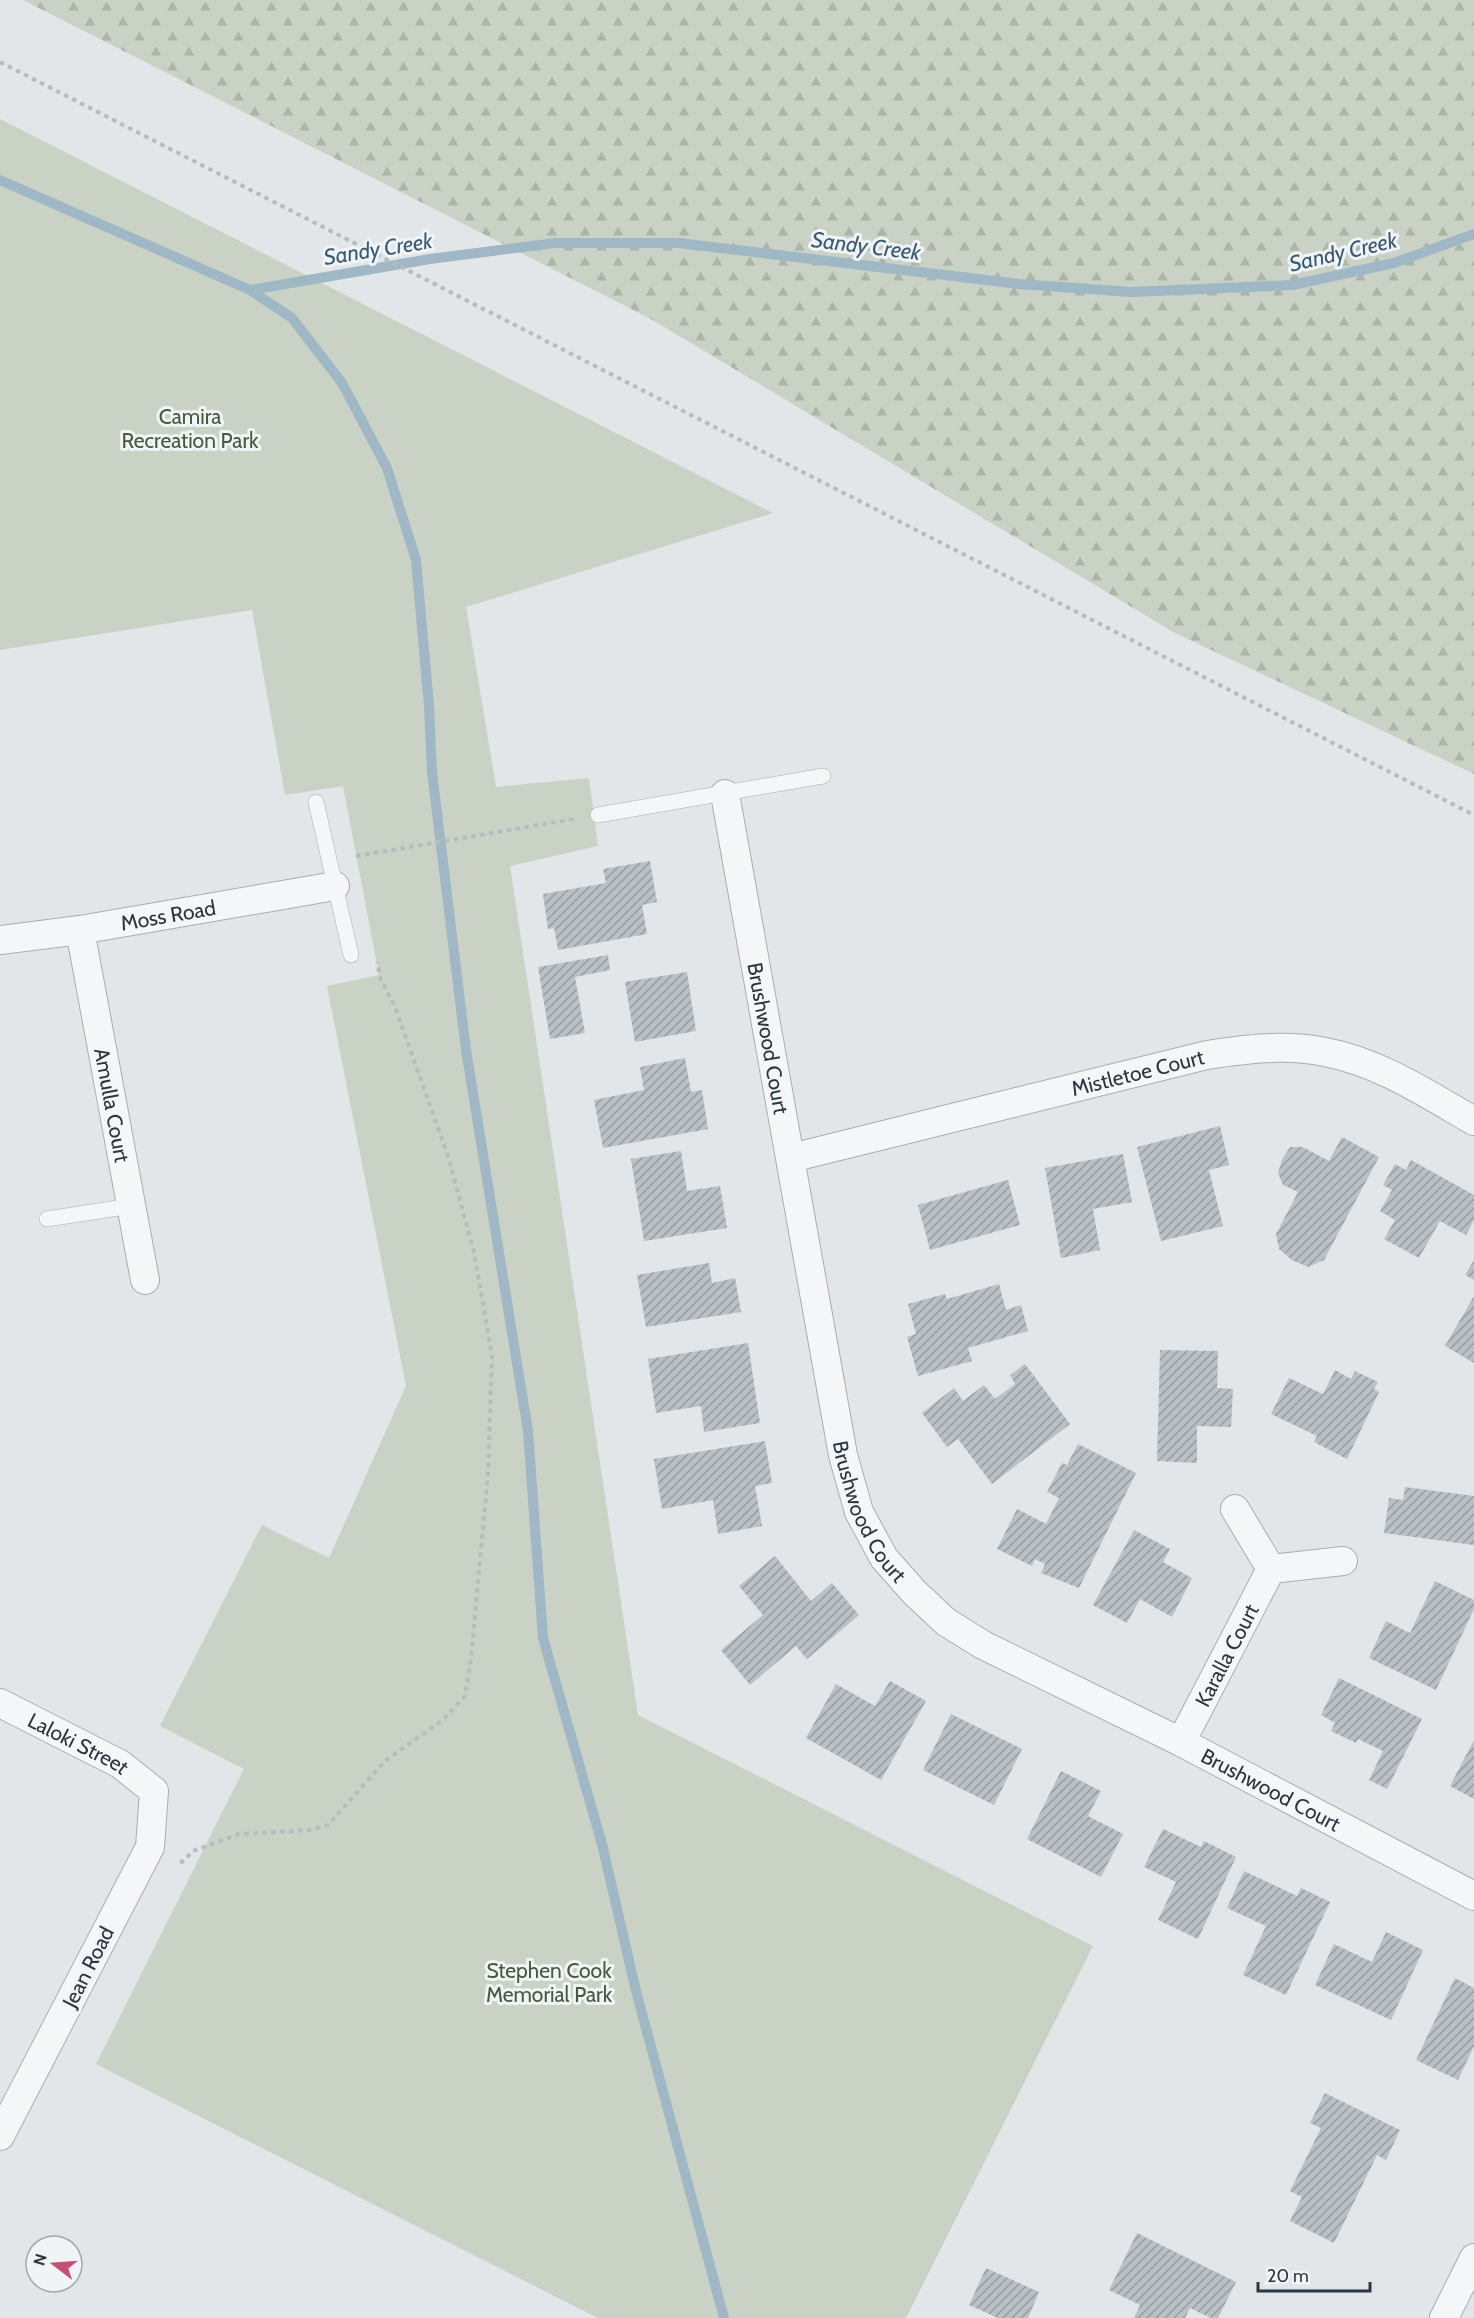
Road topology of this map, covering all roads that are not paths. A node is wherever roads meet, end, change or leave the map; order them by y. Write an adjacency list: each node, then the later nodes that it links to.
1 (823, 776): 2 (lane)
2 (725, 794): 4 (lane); 10 (street, Brushwood Court)
3 (316, 802): 5 (lane)
4 (598, 815)
5 (335, 886): 6 (street, Moss Road); 8 (lane)
6 (80, 930): 7 (street, Moss Road); 11 (street, Amulla Court)
7 (0, 940)
8 (351, 955)
9 (1474, 1121): 10 (street, Mistletoe Court)
10 (791, 1158): 18 (street, Brushwood Court)
11 (131, 1206): 12 (lane); 13 (street, Amulla Court)
12 (47, 1219)
13 (146, 1280)
14 (1235, 1509): 16 (street)
15 (1342, 1561): 16 (street)
16 (1270, 1569): 18 (street, Karalla Court)
17 (0, 1703): 19 (street, Laloki Street)
18 (1181, 1742): 20 (street, Brushwood Court)
19 (154, 1791): 21 (street, Jean Road)
20 (1474, 1896)
21 (0, 2136)
22 (1474, 2258): 23 (street)
23 (1444, 2318)

